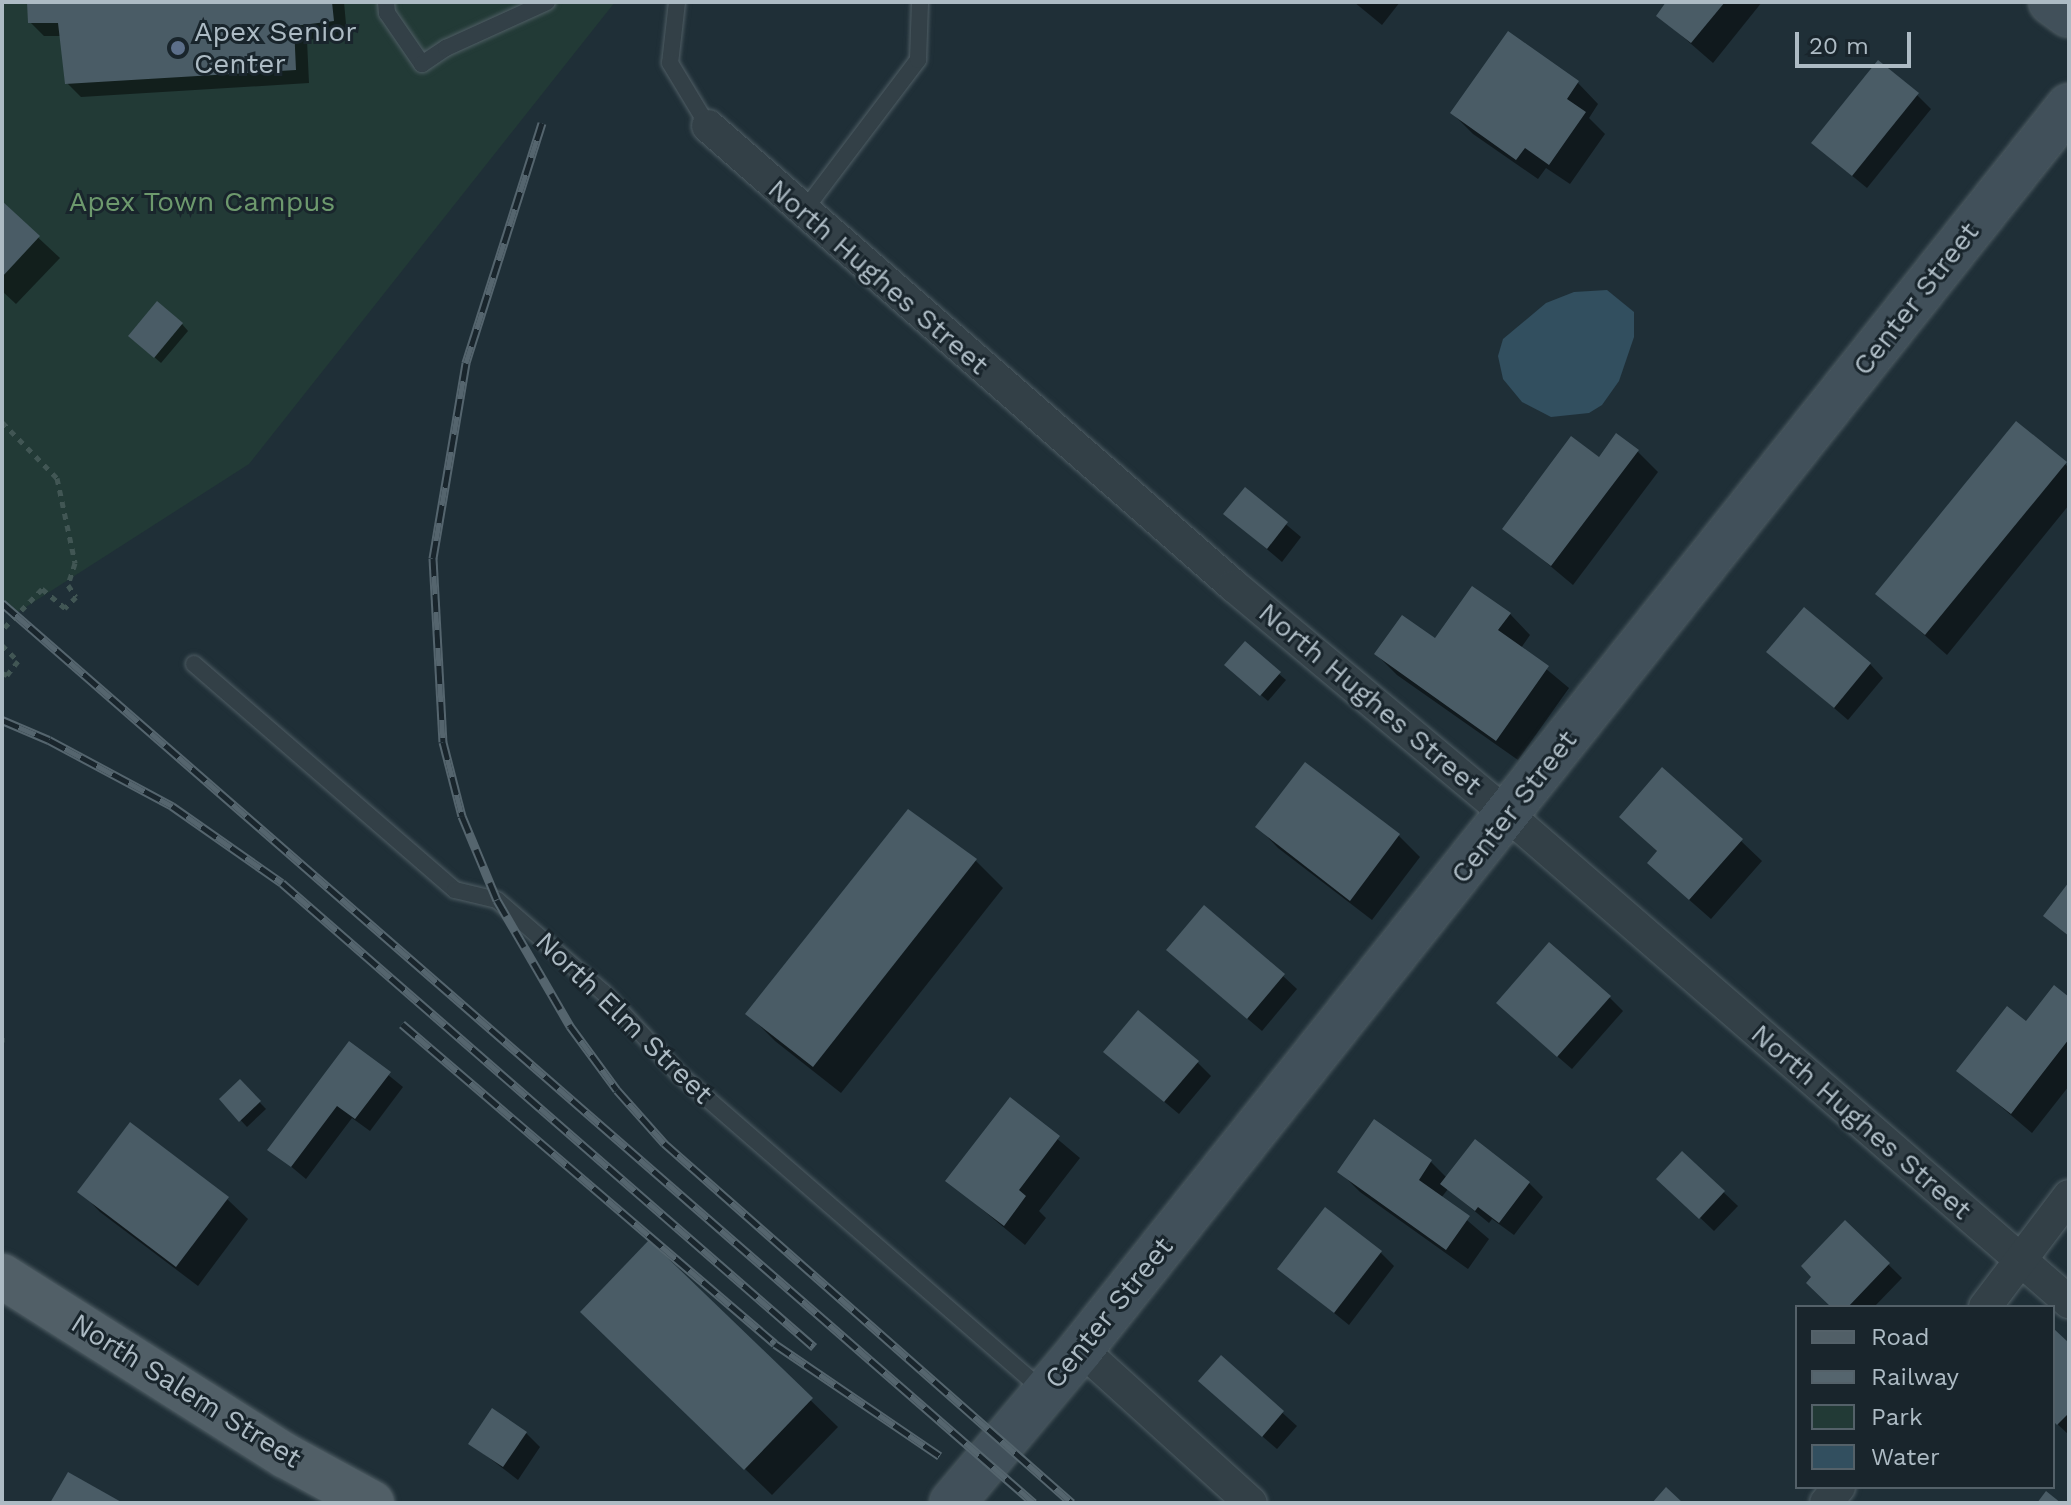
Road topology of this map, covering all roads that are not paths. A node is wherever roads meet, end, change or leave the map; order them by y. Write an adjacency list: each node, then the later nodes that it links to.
1 (386, 2): 2 (lane)
2 (547, 2)
3 (677, 2): 8 (lane)
4 (920, 2): 9 (lane)
5 (2051, 2): 6 (main road)
6 (2069, 15)
7 (2069, 106): 11 (main road, Center Street)
8 (708, 126): 9 (street, North Hughes Street)
9 (803, 212): 11 (street, North Hughes Street)
10 (194, 664): 18 (lane, North Elm Street)
11 (1508, 815): 13 (street, North Hughes Street); 17 (main road, Center Street)
12 (2069, 1196): 13 (street)
13 (2019, 1258): 15 (street, North Hughes Street); 16 (street)
14 (2, 1276): 19 (main road, North Salem Street)
15 (2069, 1302)
16 (1986, 1305)
17 (1081, 1349): 18 (main road, Center Street); 21 (street)
18 (1044, 1391): 20 (main road, Center Street)
19 (372, 1503)
20 (952, 1503)
21 (1251, 1503)

